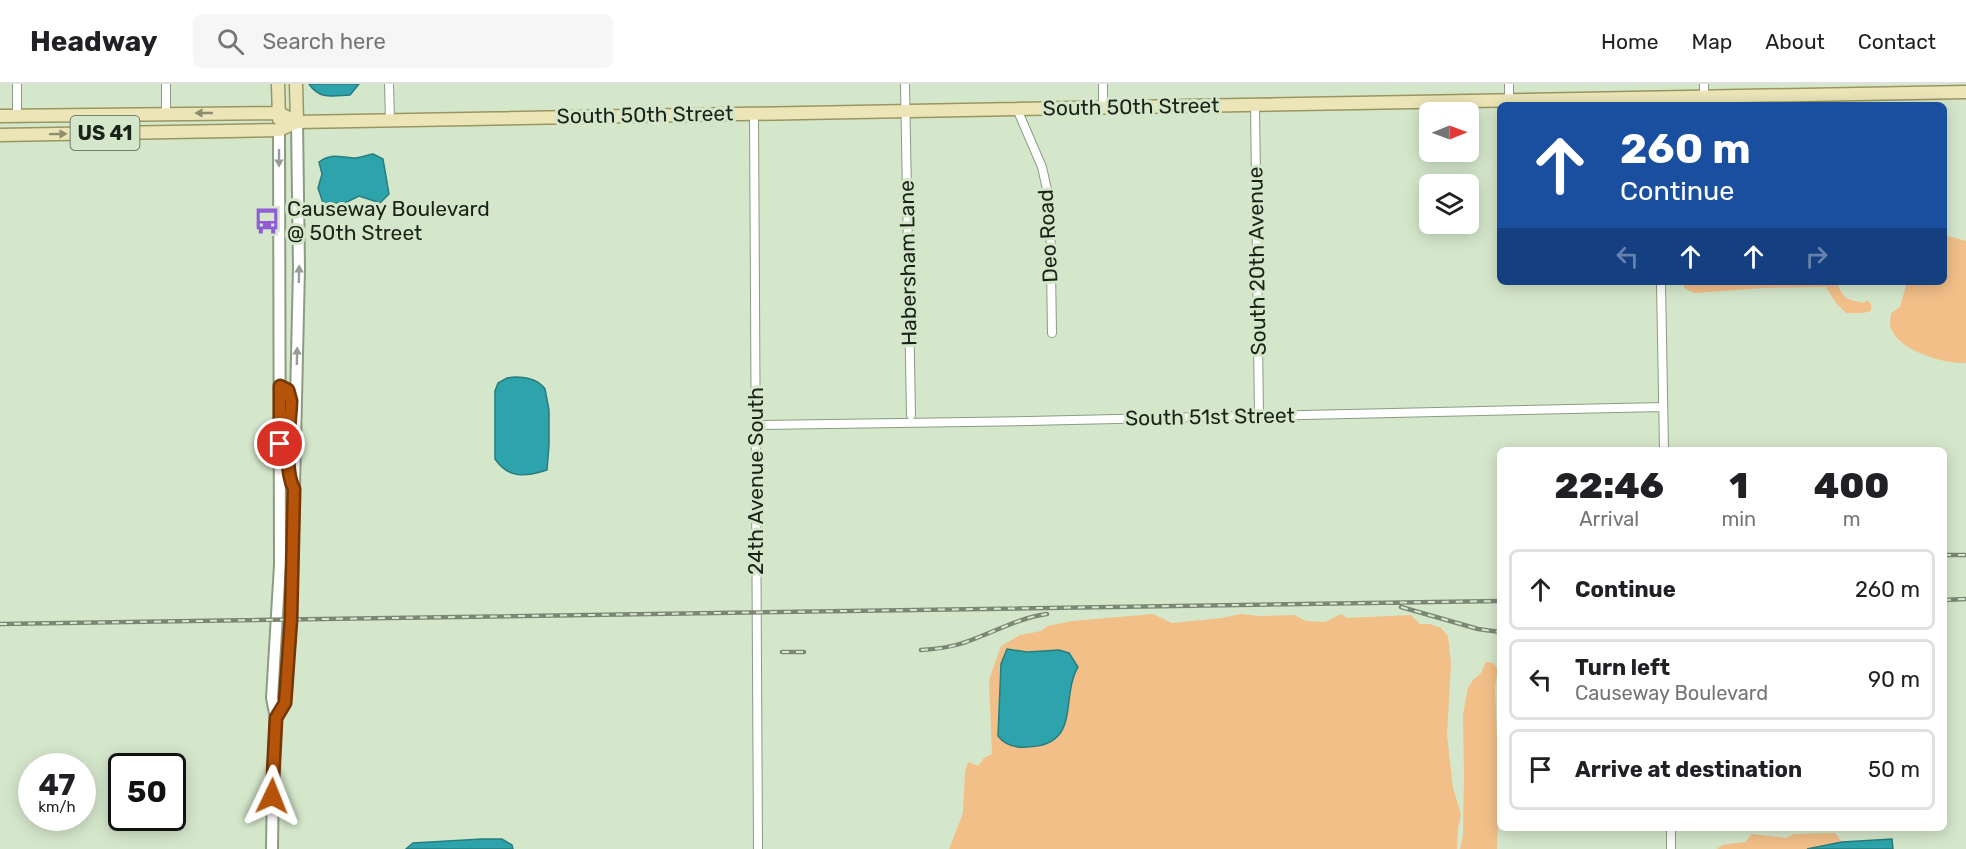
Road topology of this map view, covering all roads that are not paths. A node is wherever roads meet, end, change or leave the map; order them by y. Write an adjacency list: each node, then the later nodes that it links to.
1 (17, 84): 22 (street)
2 (166, 84): 19 (street)
3 (278, 84): 18 (main road)
4 (296, 84): 24 (main road)
5 (389, 84): 23 (street)
6 (905, 84): 17 (street, Habersham Lane)
7 (1103, 84): 15 (street)
8 (1509, 84): 12 (street)
9 (1823, 89): 10 (main road, South 50th Street / US 41); 11 (main road, South 50th Street / US 41)
10 (1704, 90): 13 (main road, South 50th Street / US 41)
11 (1966, 92)
12 (1509, 100): 13 (main road, South 50th Street / US 41); 14 (main road, South 50th Street / US 41)
13 (1658, 101)
14 (1255, 105): 15 (main road, South 50th Street / US 41); 32 (street, South 20th Avenue)
15 (1103, 107): 16 (main road, South 50th Street / US 41)
16 (1017, 109): 17 (main road, South 50th Street / US 41); 28 (street, Deo Road)
17 (905, 111): 20 (main road, South 50th Street / US 41); 31 (street, Habersham Lane)
18 (279, 113): 19 (main road, South 50th Street / US 41, one-way to 19); 24 (main road, South 50th Street / US 41); 25 (main road)
19 (166, 114): 22 (main road, South 50th Street / US 41)
20 (754, 114): 23 (main road, South 50th Street / US 41); 33 (street, 24th Avenue South)
21 (0, 116): 22 (main road, South 50th Street / US 41)
22 (17, 116)
23 (390, 120): 24 (main road, South 50th Street / US 41)
24 (297, 122): 25 (main road, South 50th Street / US 41); 35 (main road, one-way to 24)
25 (279, 130): 26 (main road, South 50th Street / US 41, one-way to 25); 29 (main road, one-way to 29)
26 (0, 135)
27 (1661, 285): 30 (street)
28 (1052, 333)
29 (280, 386): 35 (main road); 36 (main road)
30 (1663, 407): 32 (street, South 51st Street); 34 (street)
31 (911, 415)
32 (1259, 416): 33 (street, South 51st Street)
33 (756, 425): 39 (street, 24th Avenue South)
34 (1664, 447)
35 (294, 489): 36 (main road)
36 (276, 718): 38 (main road)
37 (1671, 831): 40 (street)
38 (272, 849)
39 (758, 849)
40 (1671, 849)

